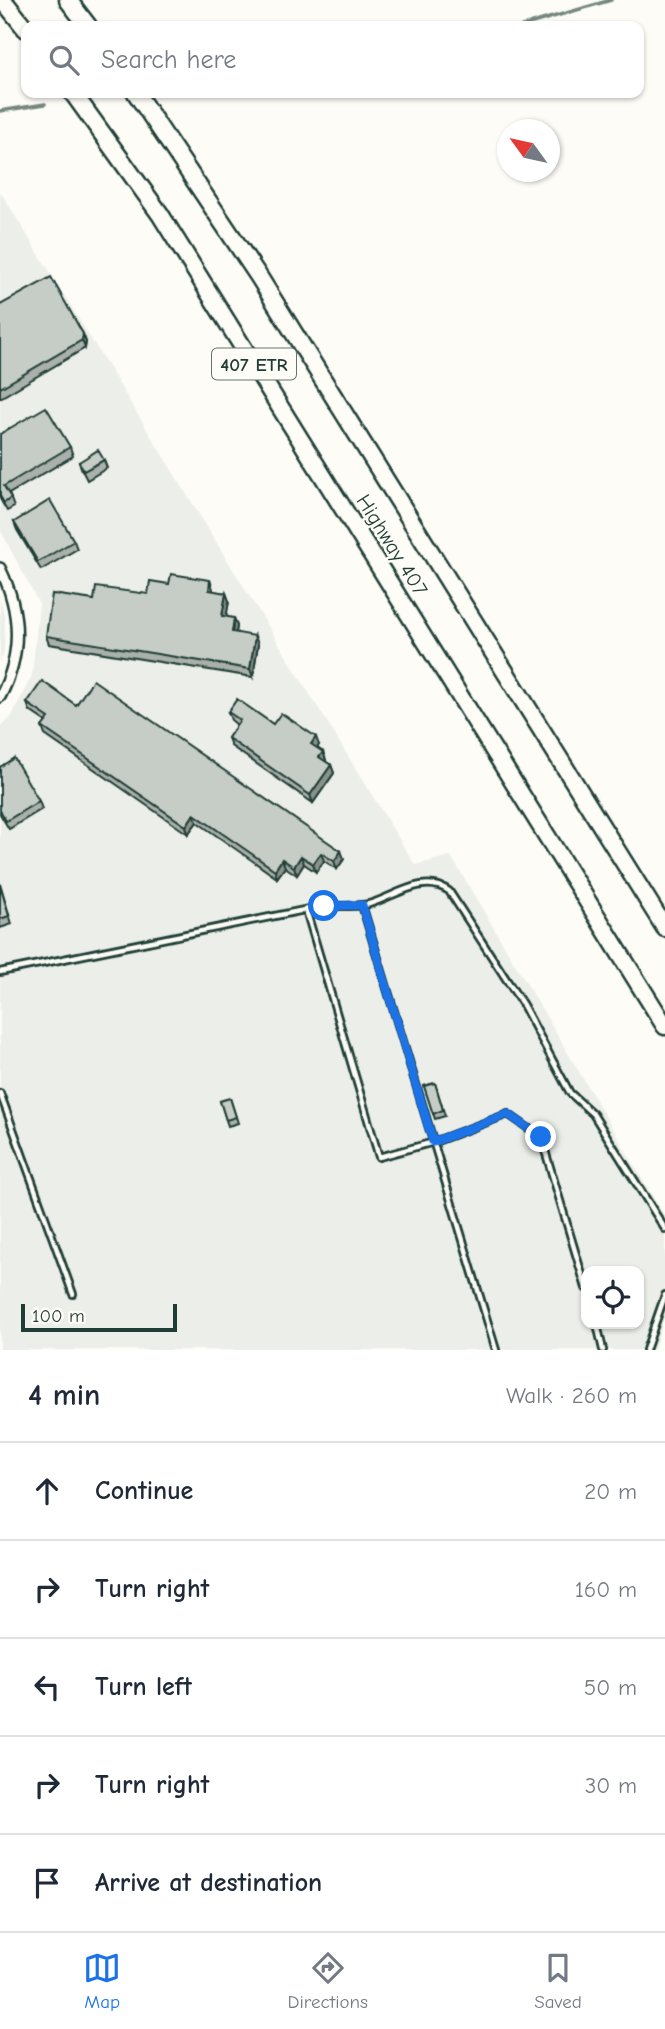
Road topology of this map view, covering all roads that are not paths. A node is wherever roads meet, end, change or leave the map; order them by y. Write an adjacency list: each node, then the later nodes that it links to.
1 (3, 0): 4 (highway)
2 (68, 0): 3 (highway)
3 (84, 21)
4 (21, 23)
5 (77, 98): 13 (highway, Highway 407 / 407 ETR)
6 (139, 98): 11 (highway, Highway 407 / 407 ETR)
7 (0, 568): 8 (street)
8 (0, 697)
9 (362, 905): 10 (lane); 15 (lane); 16 (lane)
10 (306, 910): 12 (lane); 15 (lane)
11 (665, 928)
12 (0, 972)
13 (665, 1026)
14 (0, 1093): 18 (lane)
15 (433, 1142): 17 (lane); 21 (lane)
16 (665, 1229)
17 (581, 1271)
18 (73, 1294)
19 (665, 1295): 23 (lane)
20 (598, 1329): 22 (lane)
21 (496, 1350)
22 (603, 1350)
23 (646, 1350)

